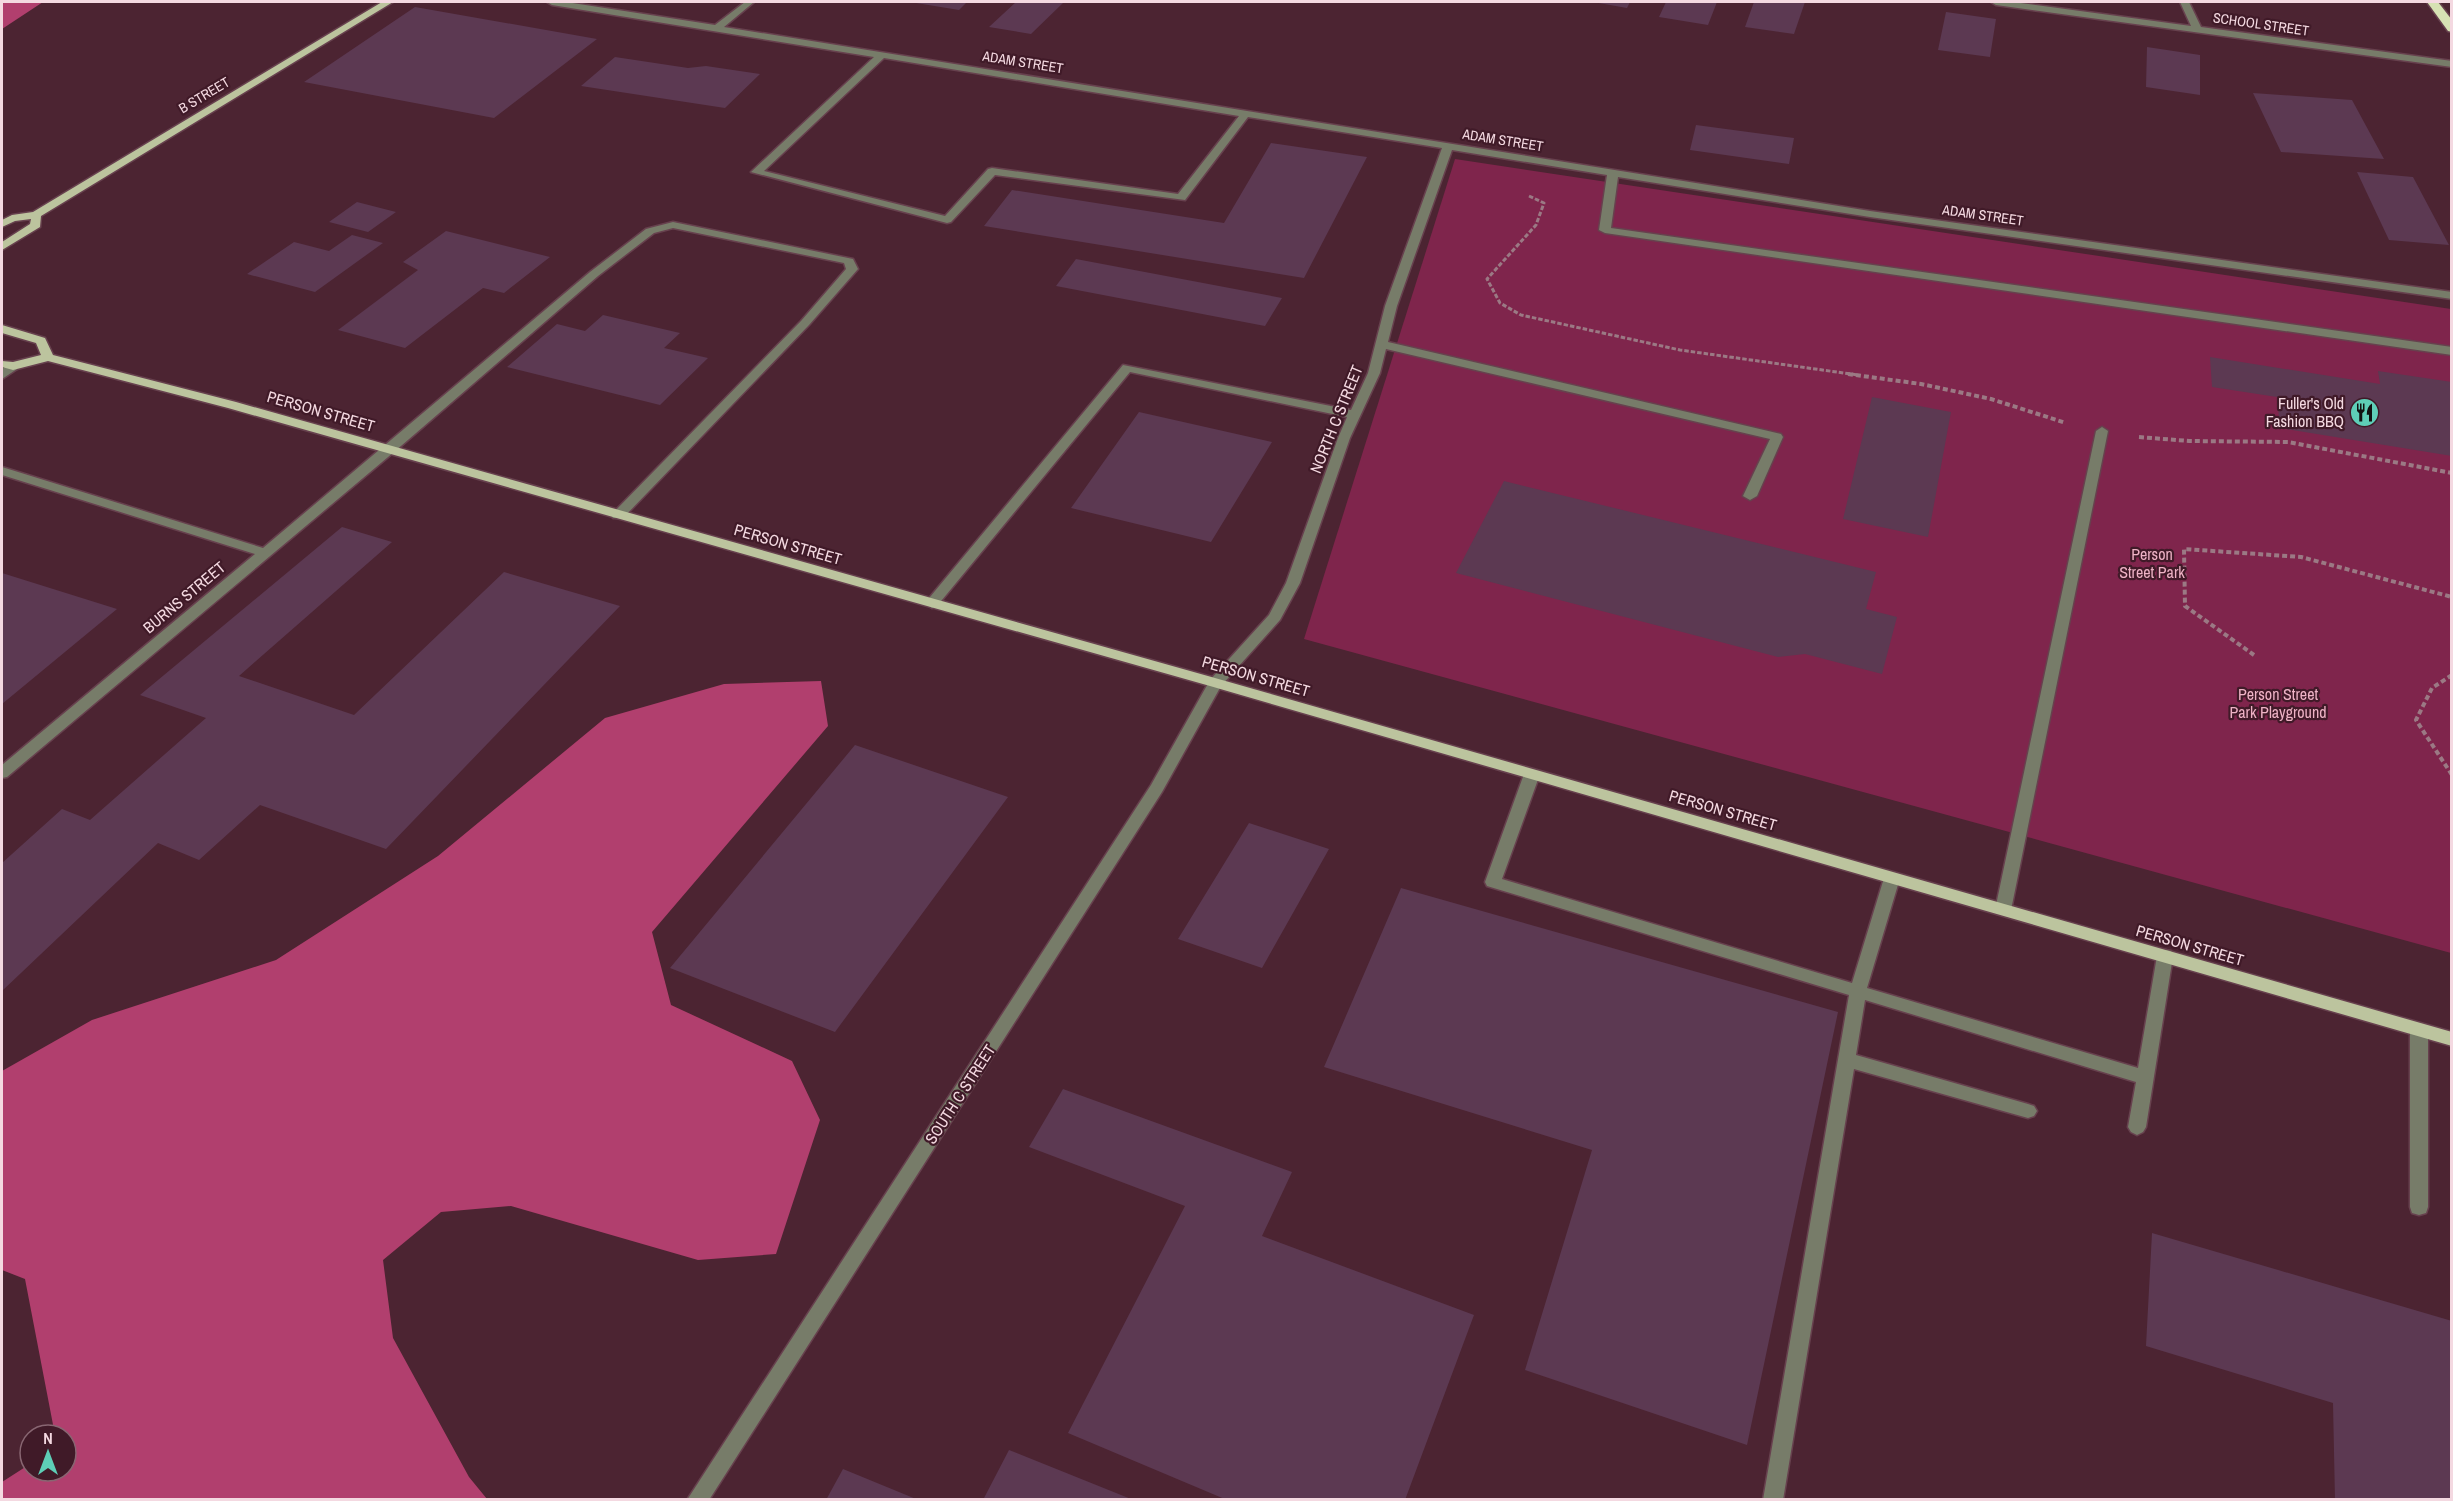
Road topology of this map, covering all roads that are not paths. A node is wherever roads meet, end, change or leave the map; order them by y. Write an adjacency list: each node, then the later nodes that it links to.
1 (388, 2): 15 (main road, B STREET)
2 (552, 2): 7 (street, ADAM STREET)
3 (750, 2): 7 (street)
4 (1996, 2): 8 (street, SCHOOL STREET)
5 (2185, 2): 8 (street)
6 (2433, 2): 9 (highway)
7 (717, 28): 10 (street, ADAM STREET)
8 (2197, 29): 11 (street, SCHOOL STREET)
9 (2451, 29)
10 (882, 55): 12 (street, ADAM STREET); 12 (street)
11 (2451, 64)
12 (1246, 113): 13 (street, ADAM STREET)
13 (1448, 146): 14 (street, ADAM STREET); 20 (street, NORTH C STREET)
14 (1613, 173): 18 (street, ADAM STREET); 21 (street)
15 (36, 215): 16 (main road, B STREET); 17 (main road, B STREET)
16 (2, 224)
17 (2, 247)
18 (2451, 296)
19 (2, 329): 22 (main road, PERSON STREET)
20 (1381, 345): 25 (street, NORTH C STREET); 29 (street)
21 (2451, 351)
22 (48, 357): 23 (main road, PERSON STREET); 27 (main road, PERSON STREET)
23 (7, 365): 24 (street)
24 (2, 375)
25 (1355, 415): 32 (street); 33 (street, NORTH C STREET)
26 (2102, 431): 37 (street)
27 (390, 449): 30 (main road, PERSON STREET); 30 (street, BURNS STREET); 31 (street, BURNS STREET)
28 (2, 471): 31 (street)
29 (1750, 496)
30 (618, 515): 32 (main road, PERSON STREET)
31 (266, 553): 34 (street, BURNS STREET)
32 (932, 603): 33 (main road, PERSON STREET)
33 (1215, 683): 35 (main road, PERSON STREET); 47 (street, SOUTH C STREET)
34 (2, 773)
35 (1532, 774): 36 (main road, PERSON STREET); 39 (street)
36 (1892, 878): 37 (main road, PERSON STREET); 39 (street)
37 (2003, 910): 38 (main road, PERSON STREET)
38 (2165, 956): 40 (main road, PERSON STREET); 43 (street)
39 (1858, 992): 42 (street); 43 (street)
40 (2419, 1030): 41 (main road, PERSON STREET); 46 (street)
41 (2451, 1039)
42 (1848, 1060): 44 (street); 48 (street)
43 (2146, 1078): 45 (street)
44 (2028, 1111)
45 (2137, 1127)
46 (2419, 1207)
47 (697, 1500)
48 (1773, 1500)

